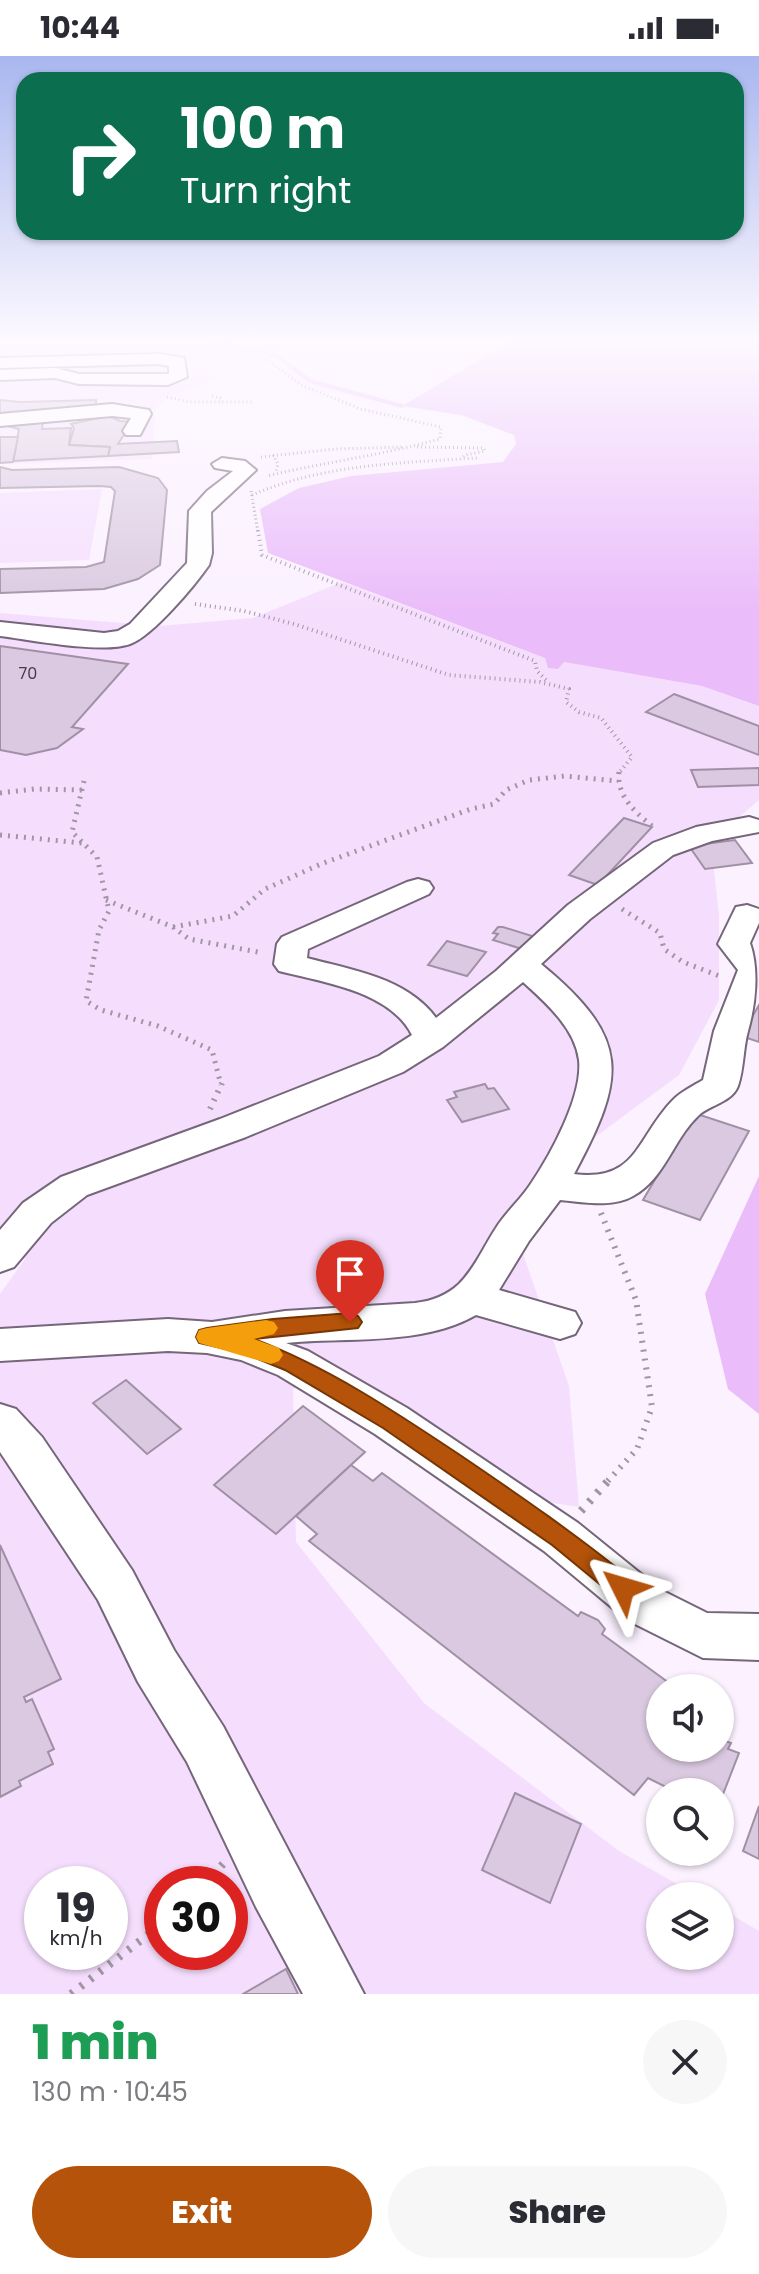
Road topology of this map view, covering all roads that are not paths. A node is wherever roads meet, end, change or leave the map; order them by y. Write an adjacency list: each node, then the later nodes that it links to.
1 (229, 464): 2 (street)
2 (0, 629)
3 (749, 826): 6 (street)
4 (418, 888): 7 (street)
5 (747, 914): 8 (street)
6 (522, 965): 7 (street); 8 (street)
7 (431, 1039): 9 (street)
8 (550, 1185): 10 (street)
9 (0, 1257)
10 (471, 1298): 11 (street); 12 (street)
11 (560, 1323)
12 (207, 1337): 13 (street); 15 (street)
13 (0, 1345)
14 (0, 1422): 16 (street)
15 (759, 1637)
16 (335, 1994)

